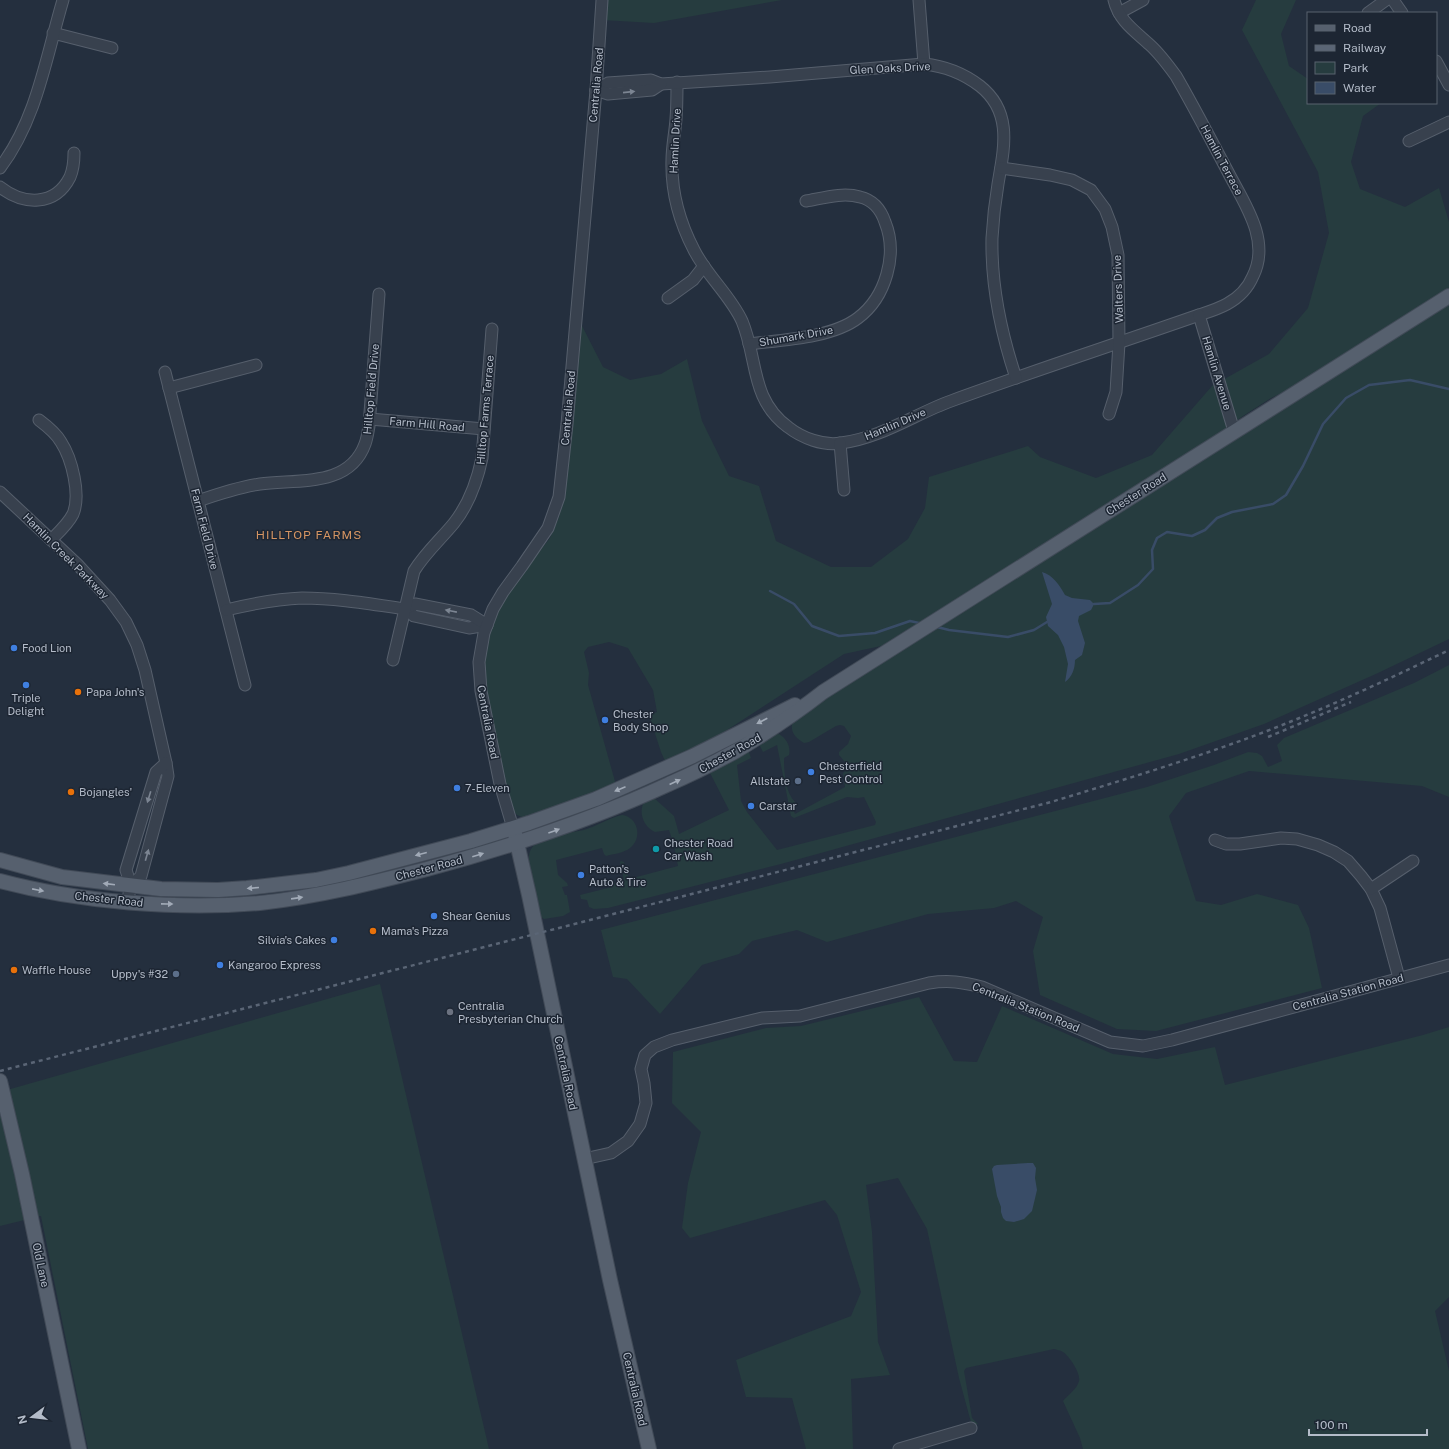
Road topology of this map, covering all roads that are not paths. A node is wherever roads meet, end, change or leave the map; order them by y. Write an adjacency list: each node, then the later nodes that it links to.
1 (63, 0): 11 (street)
2 (602, 0): 17 (street, Centralia Road)
3 (919, 0): 13 (street)
4 (1114, 0): 10 (street, Hamlin Terrace)
5 (1142, 0): 10 (street)
6 (1386, 0): 8 (street)
7 (1393, 0): 9 (street)
8 (1369, 12)
9 (1401, 12)
10 (1119, 13): 29 (street, Hamlin Terrace)
11 (53, 33): 12 (street); 21 (street)
12 (112, 48)
13 (924, 64): 15 (street, Glen Oaks Drive); 22 (street, Glen Oaks Drive)
14 (1437, 64): 16 (street)
15 (677, 82): 17 (street, Glen Oaks Drive); 25 (street, Hamlin Drive)
16 (1449, 85)
17 (596, 90): 49 (street, Centralia Road)
18 (1449, 122): 19 (street)
19 (1409, 141)
20 (74, 153): 23 (street)
21 (0, 168)
22 (1002, 168): 31 (street, Walters Drive); 35 (street, Glen Oaks Drive)
23 (0, 188)
24 (806, 201): 32 (street, Shumark Drive)
25 (704, 266): 28 (street); 32 (street, Hamlin Drive)
26 (379, 294): 38 (street, Hilltop Field Drive)
27 (1449, 296): 41 (main road, Chester Road)
28 (668, 298)
29 (1199, 316): 31 (street, Hamlin Drive); 41 (street, Hamlin Avenue)
30 (492, 329): 40 (street, Hilltop Farms Terrace)
31 (1119, 343): 35 (street, Hamlin Drive); 37 (street, Walters Drive)
32 (749, 344): 42 (street, Hamlin Drive)
33 (256, 365): 36 (street)
34 (165, 372): 36 (street, Farm Field Drive)
35 (1016, 378): 42 (street, Hamlin Drive)
36 (169, 388): 45 (street, Farm Field Drive)
37 (1109, 414)
38 (370, 419): 40 (street, Farm Hill Road); 45 (street, Hilltop Field Drive)
39 (39, 420): 46 (street)
40 (484, 429): 47 (street, Hilltop Farms Terrace)
41 (1234, 431): 52 (main road, Chester Road)
42 (840, 443): 43 (street)
43 (844, 490)
44 (0, 492): 46 (street, Hamlin Creek Parkway)
45 (198, 501): 48 (street, Farm Field Drive)
46 (51, 540): 53 (street, Hamlin Creek Parkway)
47 (406, 609): 48 (street); 49 (street); 50 (street, Hilltop Farms Terrace)
48 (226, 610): 51 (street, Farm Field Drive)
49 (487, 625): 54 (street, Centralia Road)
50 (394, 660)
51 (245, 685)
52 (823, 692): 54 (main road, Chester Road, one-way to 54); 56 (main road, Chester Road, one-way to 52)
53 (166, 763): 60 (street, Hamlin Creek Parkway, one-way to 53); 60 (street, Hamlin Creek Parkway, one-way to 60)
54 (513, 828): 56 (main road, Centralia Road); 60 (main road, Chester Road, one-way to 60)
55 (1215, 840): 61 (street)
56 (517, 843): 62 (main road, Chester Road, one-way to 56); 66 (main road, Centralia Road)
57 (0, 860): 60 (main road, Chester Road, one-way to 57)
58 (1413, 862): 61 (street)
59 (0, 881): 62 (main road, Chester Road, one-way to 62)
60 (131, 886): 62 (street, Hamlin Creek Parkway)
61 (1371, 889): 64 (street)
62 (127, 902)
63 (1449, 965): 64 (street, Centralia Station Road)
64 (1399, 978): 66 (street, Centralia Station Road)
65 (0, 1081): 68 (main road, Old Lane)
66 (584, 1159): 69 (main road, Centralia Road)
67 (971, 1428): 70 (street)
68 (79, 1449)
69 (648, 1449)
70 (899, 1449)

